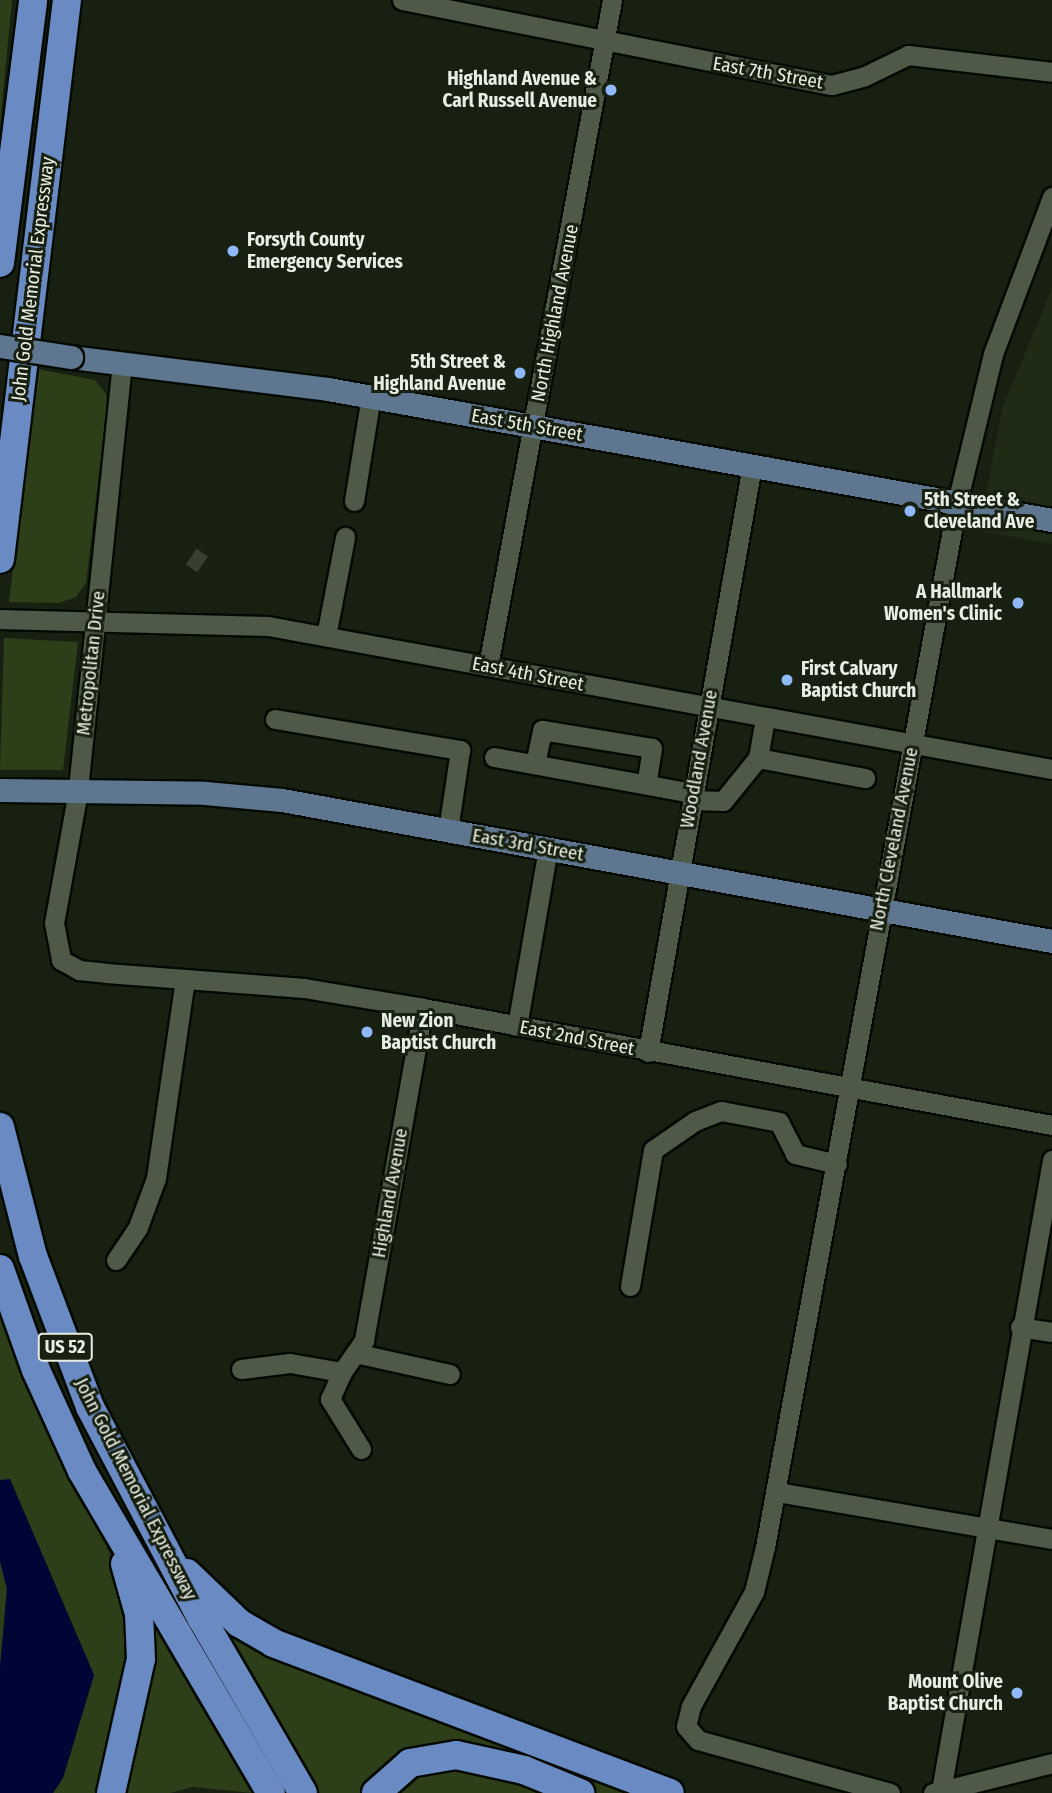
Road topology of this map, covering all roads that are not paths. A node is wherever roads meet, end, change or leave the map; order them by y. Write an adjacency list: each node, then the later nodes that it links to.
1 (23, 0): 7 (highway)
2 (33, 0): 7 (highway, John Gold Memorial Expressway)
3 (67, 0): 20 (highway, John Gold Memorial Expressway)
4 (402, 0): 6 (street, East 7th Street)
5 (612, 0): 6 (street, North Highland Avenue)
6 (604, 43): 8 (street, East 7th Street); 14 (street, North Highland Avenue)
7 (24, 65): 10 (highway, John Gold Memorial Expressway)
8 (1052, 72)
9 (1052, 197): 17 (street, North Cleveland Avenue)
10 (0, 263)
11 (0, 346): 12 (main road, East 5th Street, bridge)
12 (122, 363): 13 (main road, East 5th Street); 22 (street, Metropolitan Drive)
13 (371, 396): 14 (main road, East 5th Street); 16 (street)
14 (534, 426): 15 (main road, East 5th Street); 24 (street, North Highland Avenue)
15 (752, 466): 17 (main road, East 5th Street); 25 (street, Woodland Avenue)
16 (354, 501)
17 (957, 503): 18 (main road, East 5th Street); 28 (street, North Cleveland Avenue)
18 (1052, 520)
19 (345, 537): 23 (street)
20 (0, 559)
21 (0, 619): 22 (street, East 4th Street)
22 (95, 621): 23 (street, East 4th Street); 36 (street, Metropolitan Drive)
23 (327, 636): 24 (street, East 4th Street)
24 (488, 666): 25 (street, East 4th Street)
25 (707, 708): 27 (street, East 4th Street); 37 (street, Woodland Avenue)
26 (275, 719): 38 (street)
27 (765, 719): 28 (street, East 4th Street); 30 (street)
28 (912, 746): 32 (street, East 4th Street); 41 (street, North Cleveland Avenue)
29 (494, 757): 31 (street)
30 (758, 758): 33 (street); 37 (street)
31 (535, 764): 34 (street); 34 (street)
32 (1052, 769)
33 (864, 778)
34 (646, 784): 37 (street)
35 (11, 790): 36 (main road, East 3rd Street)
36 (78, 791): 38 (main road, East 3rd Street); 43 (street, Metropolitan Drive)
37 (692, 796): 40 (street, Woodland Avenue)
38 (447, 831): 39 (main road, East 3rd Street)
39 (548, 849): 40 (main road, East 3rd Street); 46 (street)
40 (679, 873): 41 (main road, East 3rd Street); 47 (street, Woodland Avenue)
41 (881, 910): 42 (main road, East 3rd Street); 48 (street, North Cleveland Avenue)
42 (1052, 941)
43 (61, 960): 44 (street, East 2nd Street)
44 (185, 980): 45 (street, East 2nd Street); 53 (street)
45 (423, 1008): 46 (street, East 2nd Street); 58 (street, Highland Avenue)
46 (517, 1026): 47 (street, East 2nd Street)
47 (648, 1052): 48 (street, East 2nd Street)
48 (848, 1087): 49 (street, East 2nd Street); 52 (street, North Cleveland Avenue)
49 (1052, 1125)
50 (0, 1127): 67 (highway, John Gold Memorial Expressway / US 52)
51 (1052, 1160): 56 (street)
52 (837, 1164): 55 (street); 63 (street, North Cleveland Avenue)
53 (116, 1260)
54 (0, 1269): 64 (highway, John Gold Memorial Expressway / US 52)
55 (630, 1286)
56 (1020, 1327): 57 (street); 65 (street)
57 (1052, 1332)
58 (355, 1353): 60 (street, Highland Avenue); 61 (street)
59 (241, 1369): 60 (street)
60 (342, 1372): 62 (street, Highland Avenue)
61 (450, 1374)
62 (361, 1449)
63 (777, 1492): 65 (street); 76 (street, North Cleveland Avenue)
64 (108, 1519): 70 (highway); 71 (highway, John Gold Memorial Expressway / US 52)
65 (984, 1527): 66 (street); 69 (street)
66 (1052, 1539)
67 (168, 1553): 72 (highway, John Gold Memorial Expressway / US 52); 75 (highway)
68 (1052, 1763): 69 (street)
69 (937, 1792)
70 (111, 1793)
71 (271, 1793)
72 (303, 1793)
73 (376, 1793): 74 (highway)
74 (580, 1793)
75 (670, 1793)
76 (890, 1793)

